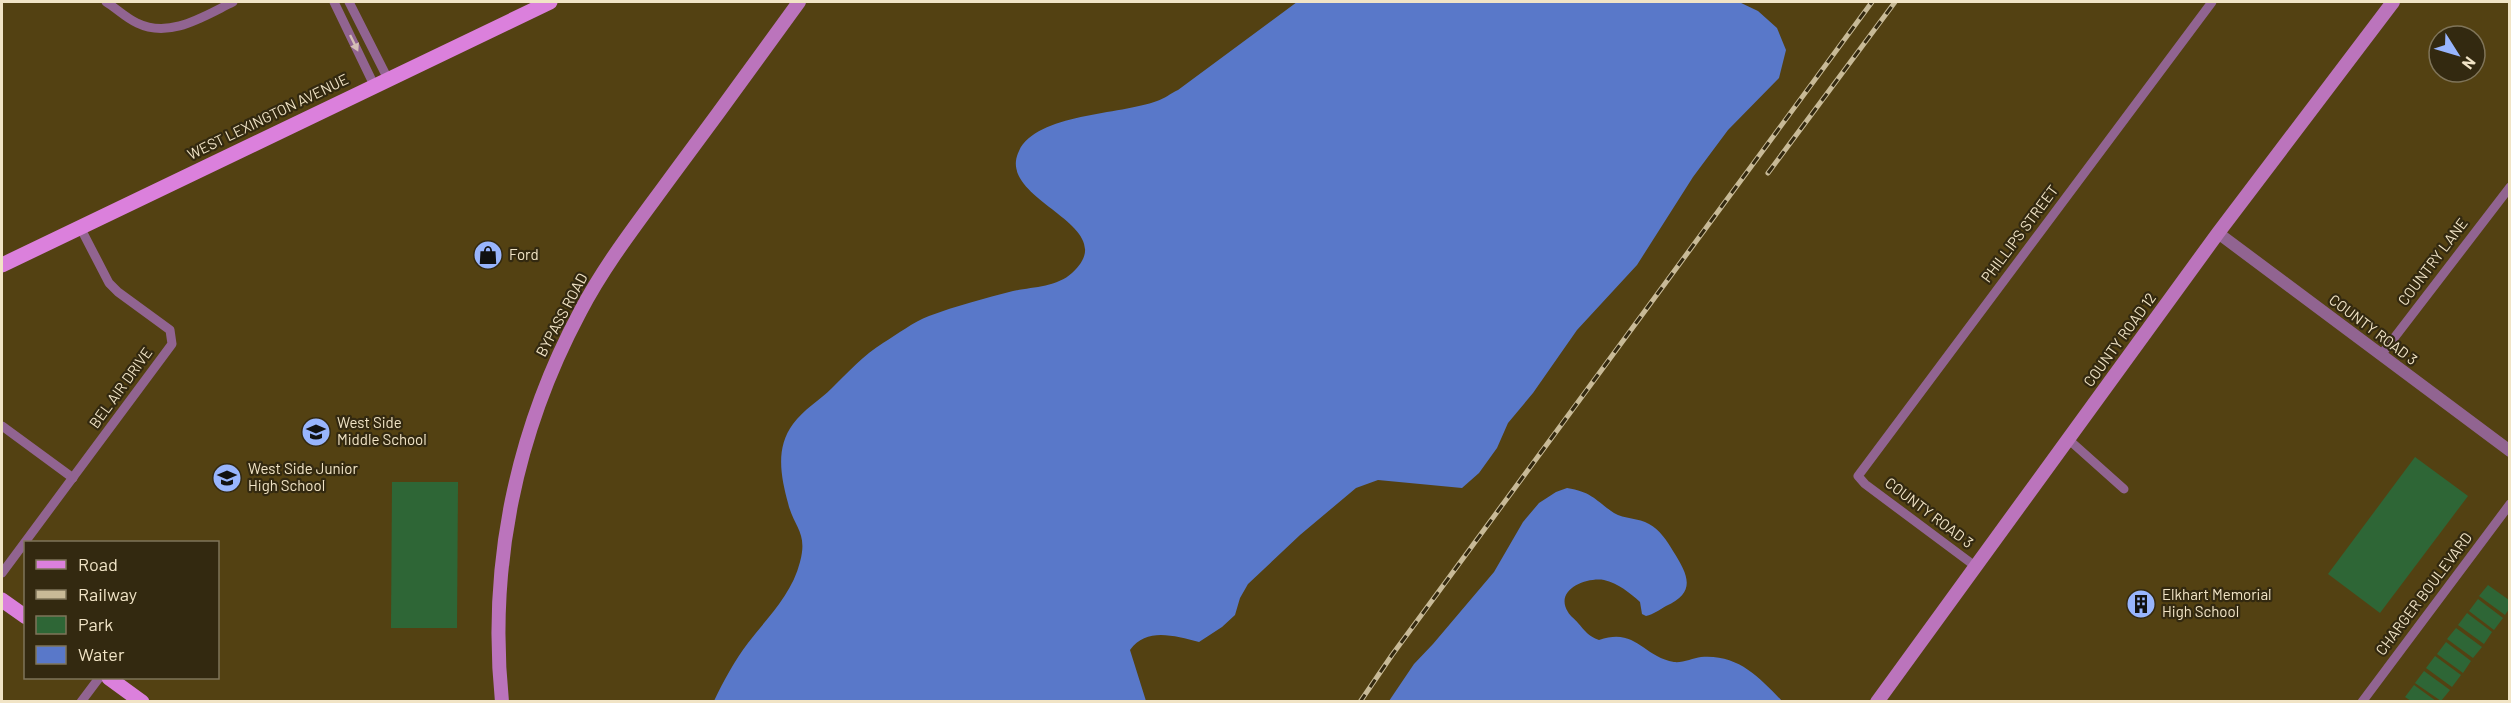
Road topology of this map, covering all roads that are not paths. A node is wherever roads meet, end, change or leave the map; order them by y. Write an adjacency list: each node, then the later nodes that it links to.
1 (106, 2): 2 (street)
2 (233, 2)
3 (334, 2): 9 (street, one-way to 9)
4 (349, 2): 9 (street)
5 (550, 2): 9 (main road, WEST LEXINGTON AVENUE)
6 (799, 2): 32 (main road, BYPASS ROAD)
7 (2212, 2): 19 (street, PHILLIPS STREET)
8 (2393, 2): 12 (main road, COUNTY ROAD 12)
9 (381, 82): 11 (main road, WEST LEXINGTON AVENUE)
10 (2510, 187): 14 (street, COUNTRY LANE)
11 (81, 227): 13 (main road, WEST LEXINGTON AVENUE); 18 (street, BEL AIR DRIVE)
12 (2218, 233): 14 (street, COUNTY ROAD 3); 16 (main road, COUNTY ROAD 12)
13 (2, 265)
14 (2381, 355): 17 (street, COUNTY ROAD 3)
15 (2, 426): 18 (street)
16 (2068, 439): 20 (street); 24 (main road, COUNTY ROAD 12)
17 (2510, 450)
18 (73, 478): 22 (street, BEL AIR DRIVE)
19 (1865, 483): 24 (street, COUNTY ROAD 3)
20 (2124, 489)
21 (2510, 504): 34 (street, CHARGER BOULEVARD)
22 (26, 541)
23 (24, 544): 25 (street, BEL AIR DRIVE)
24 (1975, 566): 33 (main road, COUNTY ROAD 12)
25 (2, 573)
26 (2, 600): 27 (main road)
27 (24, 616)
28 (98, 679): 30 (street)
29 (110, 679): 31 (main road)
30 (81, 702)
31 (142, 702)
32 (502, 702)
33 (1877, 702)
34 (2362, 702)

